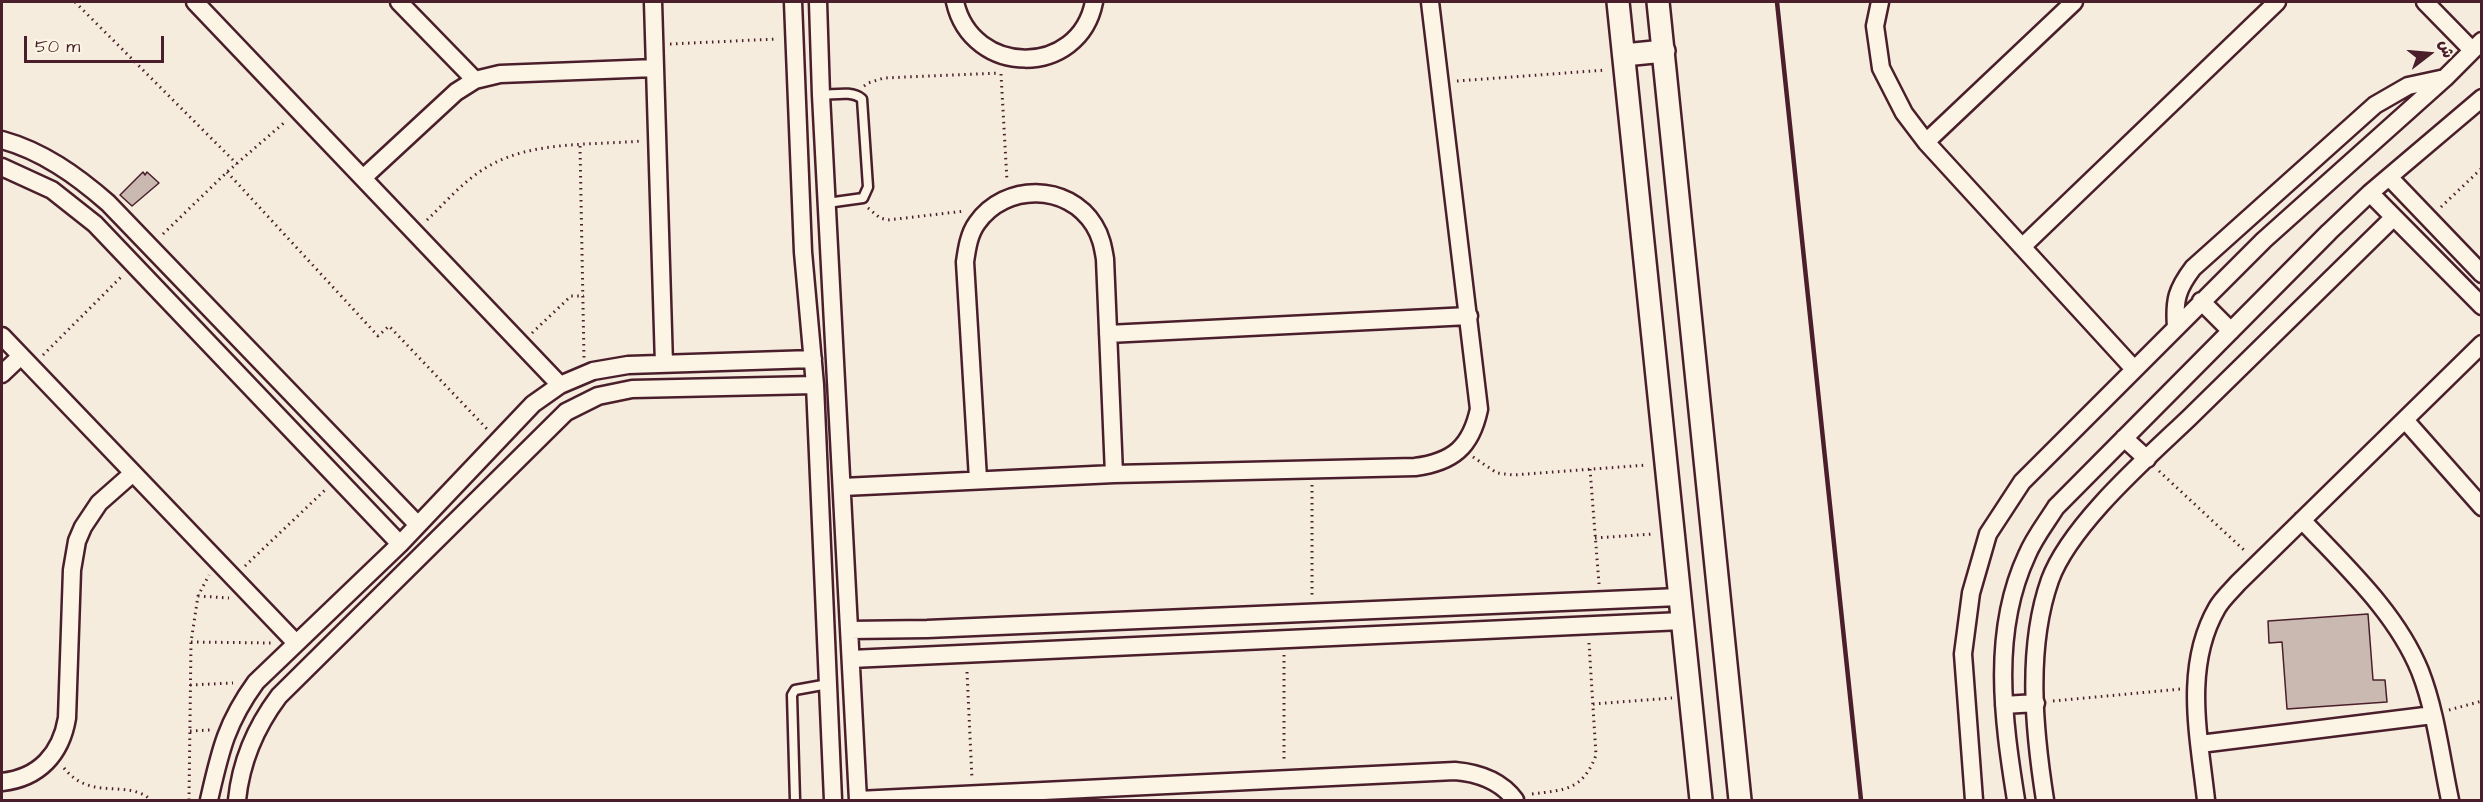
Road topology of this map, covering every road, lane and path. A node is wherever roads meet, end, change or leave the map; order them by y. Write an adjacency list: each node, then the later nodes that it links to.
1 (75, 2): 35 (path)
2 (195, 2): 30 (street)
3 (399, 2): 25 (street)
4 (653, 2): 17 (street)
5 (793, 2): 16 (street)
6 (818, 2): 27 (street)
7 (955, 2): 20 (street)
8 (1094, 2): 20 (street)
9 (1430, 2): 26 (street)
10 (1618, 2): 21 (street)
11 (1658, 2): 19 (street)
12 (1880, 2): 33 (street)
13 (2074, 2): 33 (street)
14 (2277, 2): 50 (street)
15 (2425, 2): 18 (street)
16 (794, 38): 17 (path); 52 (street)
17 (655, 45): 22 (street)
18 (2477, 46): 24 (street)
19 (1664, 51): 21 (street); 144 (street)
20 (999, 55): 23 (path)
21 (1625, 62): 26 (path); 82 (street)
22 (655, 68): 25 (street); 32 (street)
23 (1001, 73): 28 (path); 43 (path)
24 (2445, 78): 56 (street); 59 (street)
25 (475, 80): 40 (street)
26 (1440, 82): 58 (street)
27 (821, 95): 28 (lane); 44 (street)
28 (858, 95): 42 (lane)
29 (2481, 98): 39 (street)
30 (299, 110): 35 (path); 40 (street)
31 (2, 140): 49 (street)
32 (657, 140): 34 (path); 68 (street)
33 (1926, 142): 50 (street)
34 (580, 146): 48 (path); 55 (path)
35 (237, 164): 38 (path)
36 (2, 167): 53 (street)
37 (2481, 168): 47 (path)
38 (227, 172): 49 (path); 78 (path)
39 (2389, 177): 41 (street); 47 (street)
40 (363, 178): 48 (street)
41 (2370, 193): 46 (street); 60 (street)
42 (863, 198): 44 (lane); 45 (path)
43 (1008, 198): 45 (street); 61 (street)
44 (827, 204): 51 (street)
45 (990, 208): 88 (street)
46 (2394, 217): 57 (street); 81 (street)
47 (2428, 218): 54 (street)
48 (415, 232): 63 (street)
49 (145, 241): 53 (street); 84 (street)
50 (2022, 247): 69 (street)
51 (830, 251): 52 (street); 90 (street)
52 (803, 252): 65 (street)
53 (128, 258): 66 (path); 89 (street)
54 (2481, 274)
55 (584, 296): 63 (path); 71 (path)
56 (2201, 301): 59 (street); 60 (street)
57 (2481, 306)
58 (1469, 316): 61 (street); 79 (street)
59 (2176, 327): 69 (street)
60 (2230, 331): 77 (street)
61 (1108, 334): 87 (street)
62 (2, 336): 66 (street)
63 (521, 344): 72 (street)
64 (2481, 344): 75 (street)
65 (813, 359): 67 (street); 73 (street)
66 (26, 361): 70 (street); 86 (street)
67 (738, 362): 68 (street); 74 (street)
68 (664, 364): 71 (street)
69 (2134, 369): 145 (street)
70 (2, 374)
71 (584, 374): 72 (street)
72 (560, 385): 76 (street)
73 (814, 385): 74 (street); 115 (street)
74 (738, 387): 80 (street)
75 (2404, 420): 91 (street); 92 (street)
76 (510, 427): 78 (street); 80 (street)
77 (2124, 438): 81 (street); 122 (street)
78 (497, 440): 93 (street)
79 (1466, 443): 83 (path); 85 (street)
80 (529, 447): 140 (street)
81 (2147, 459): 98 (path); 120 (street)
82 (1665, 463): 83 (path); 94 (street)
83 (1590, 469): 95 (path)
84 (366, 471): 89 (street); 93 (street)
85 (1312, 471): 87 (street); 102 (path)
86 (133, 473): 97 (street); 127 (street)
87 (1114, 474): 88 (street)
88 (978, 479): 90 (street)
89 (343, 484): 96 (street); 99 (path)
90 (843, 487): 107 (street)
91 (2481, 507)
92 (2302, 520): 98 (street); 123 (street)
93 (418, 525): 96 (street)
94 (1673, 532): 95 (path); 100 (street)
95 (1595, 538): 101 (path)
96 (400, 544): 110 (street)
97 (219, 563): 99 (street); 109 (path)
98 (2258, 564): 117 (street)
99 (233, 577): 110 (street)
100 (1679, 597): 101 (street); 103 (street)
101 (1604, 600): 102 (street); 104 (street)
102 (1312, 612): 106 (street)
103 (1682, 621): 104 (street); 118 (street)
104 (1609, 624): 105 (street)
105 (1587, 625): 108 (street); 121 (path)
106 (927, 629): 107 (street); 112 (street)
107 (850, 630): 113 (street)
108 (1284, 638): 111 (street); 128 (path)
109 (190, 642): 110 (path); 116 (path)
110 (296, 643): 114 (street)
111 (966, 652): 112 (street); 133 (path)
112 (927, 654): 113 (street)
113 (851, 659): 124 (street)
114 (256, 682): 116 (path); 139 (street)
115 (828, 684): 125 (street); 141 (lane)
116 (190, 685): 138 (path)
117 (2194, 688): 120 (path); 126 (street)
118 (1690, 697): 121 (path); 143 (street)
119 (2481, 701): 123 (path)
120 (2036, 703): 122 (street); 147 (street)
121 (1593, 704): 135 (path)
122 (2004, 705): 146 (street)
123 (2433, 715): 126 (street); 149 (street)
124 (855, 738): 125 (street); 136 (street)
125 (830, 740): 142 (street)
126 (2200, 744): 148 (street)
127 (57, 750): 129 (street); 130 (path)
128 (1284, 780): 132 (street); 135 (street)
129 (2, 782)
130 (81, 789)
131 (112, 794): 137 (path)
132 (1146, 794): 134 (street)
133 (973, 796): 134 (street); 136 (street)
134 (1002, 798)
135 (1514, 798)
136 (858, 800)
137 (151, 801)
138 (189, 801)
139 (209, 801)
140 (237, 801)
141 (795, 801)
142 (833, 801)
143 (1701, 801)
144 (1740, 801)
145 (1974, 801)
146 (2016, 801)
147 (2046, 801)
148 (2206, 801)
149 (2450, 801)

